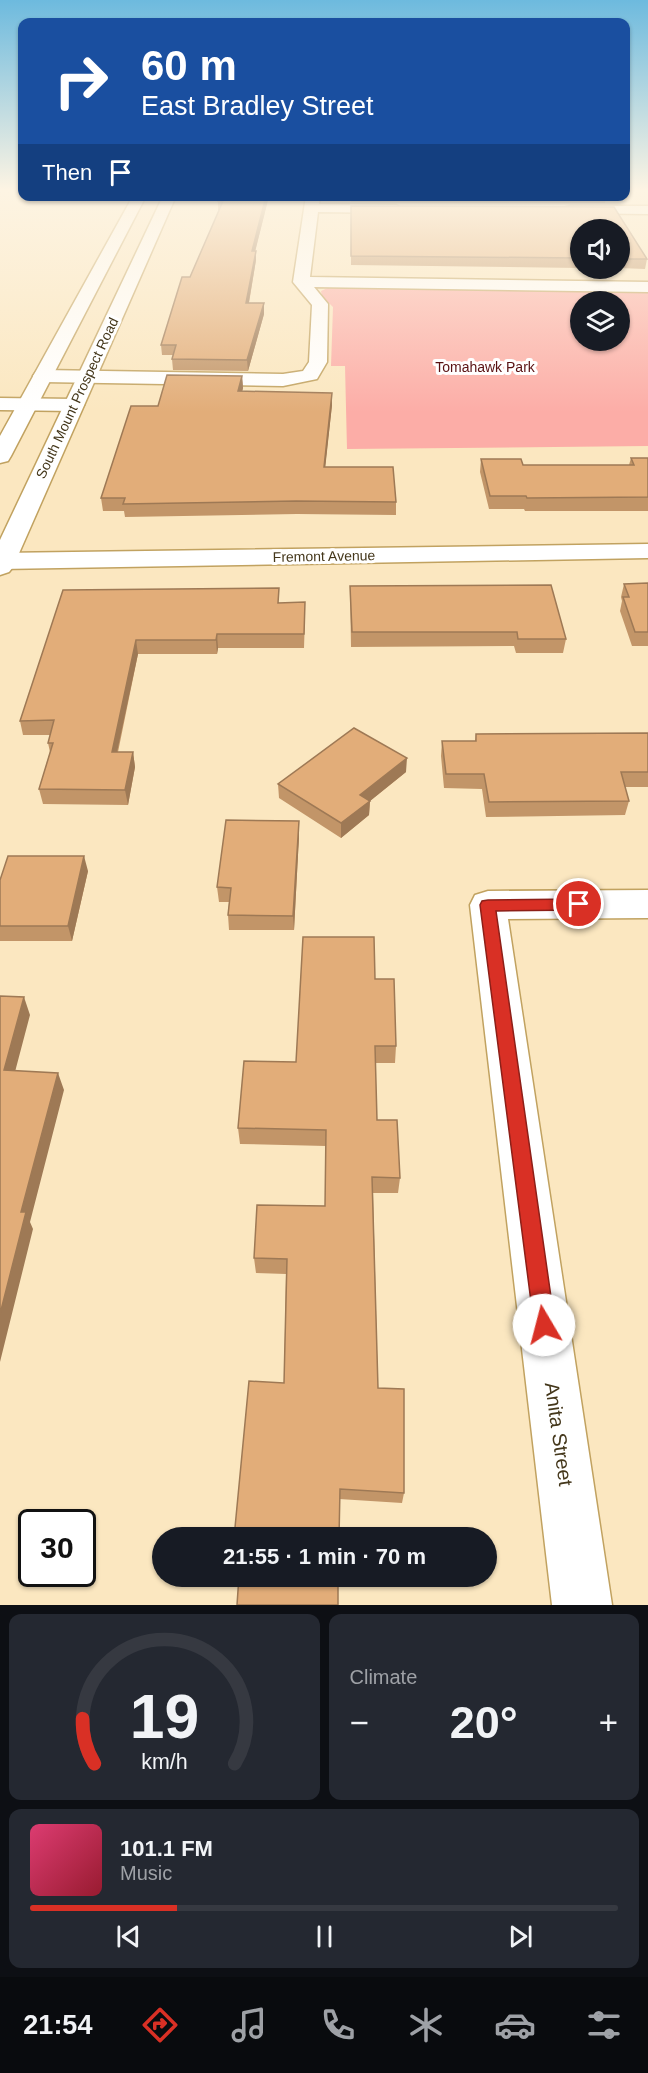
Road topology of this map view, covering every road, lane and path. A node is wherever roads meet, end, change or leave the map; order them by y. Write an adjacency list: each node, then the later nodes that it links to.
1 (104, 263): 6 (street)
2 (139, 263): 7 (street, South Mount Prospect Road)
3 (304, 263): 4 (street)
4 (301, 282): 5 (street); 7 (street)
5 (648, 287)
6 (43, 376): 7 (street); 9 (street)
7 (86, 377): 10 (street, South Mount Prospect Road)
8 (0, 404): 9 (street)
9 (28, 405): 10 (street); 11 (street)
10 (74, 405): 13 (street, South Mount Prospect Road)
11 (0, 456)
12 (648, 551): 13 (street, Fremont Avenue)
13 (1, 563)
14 (648, 904): 15 (street, Anita Street)
15 (582, 1605)

